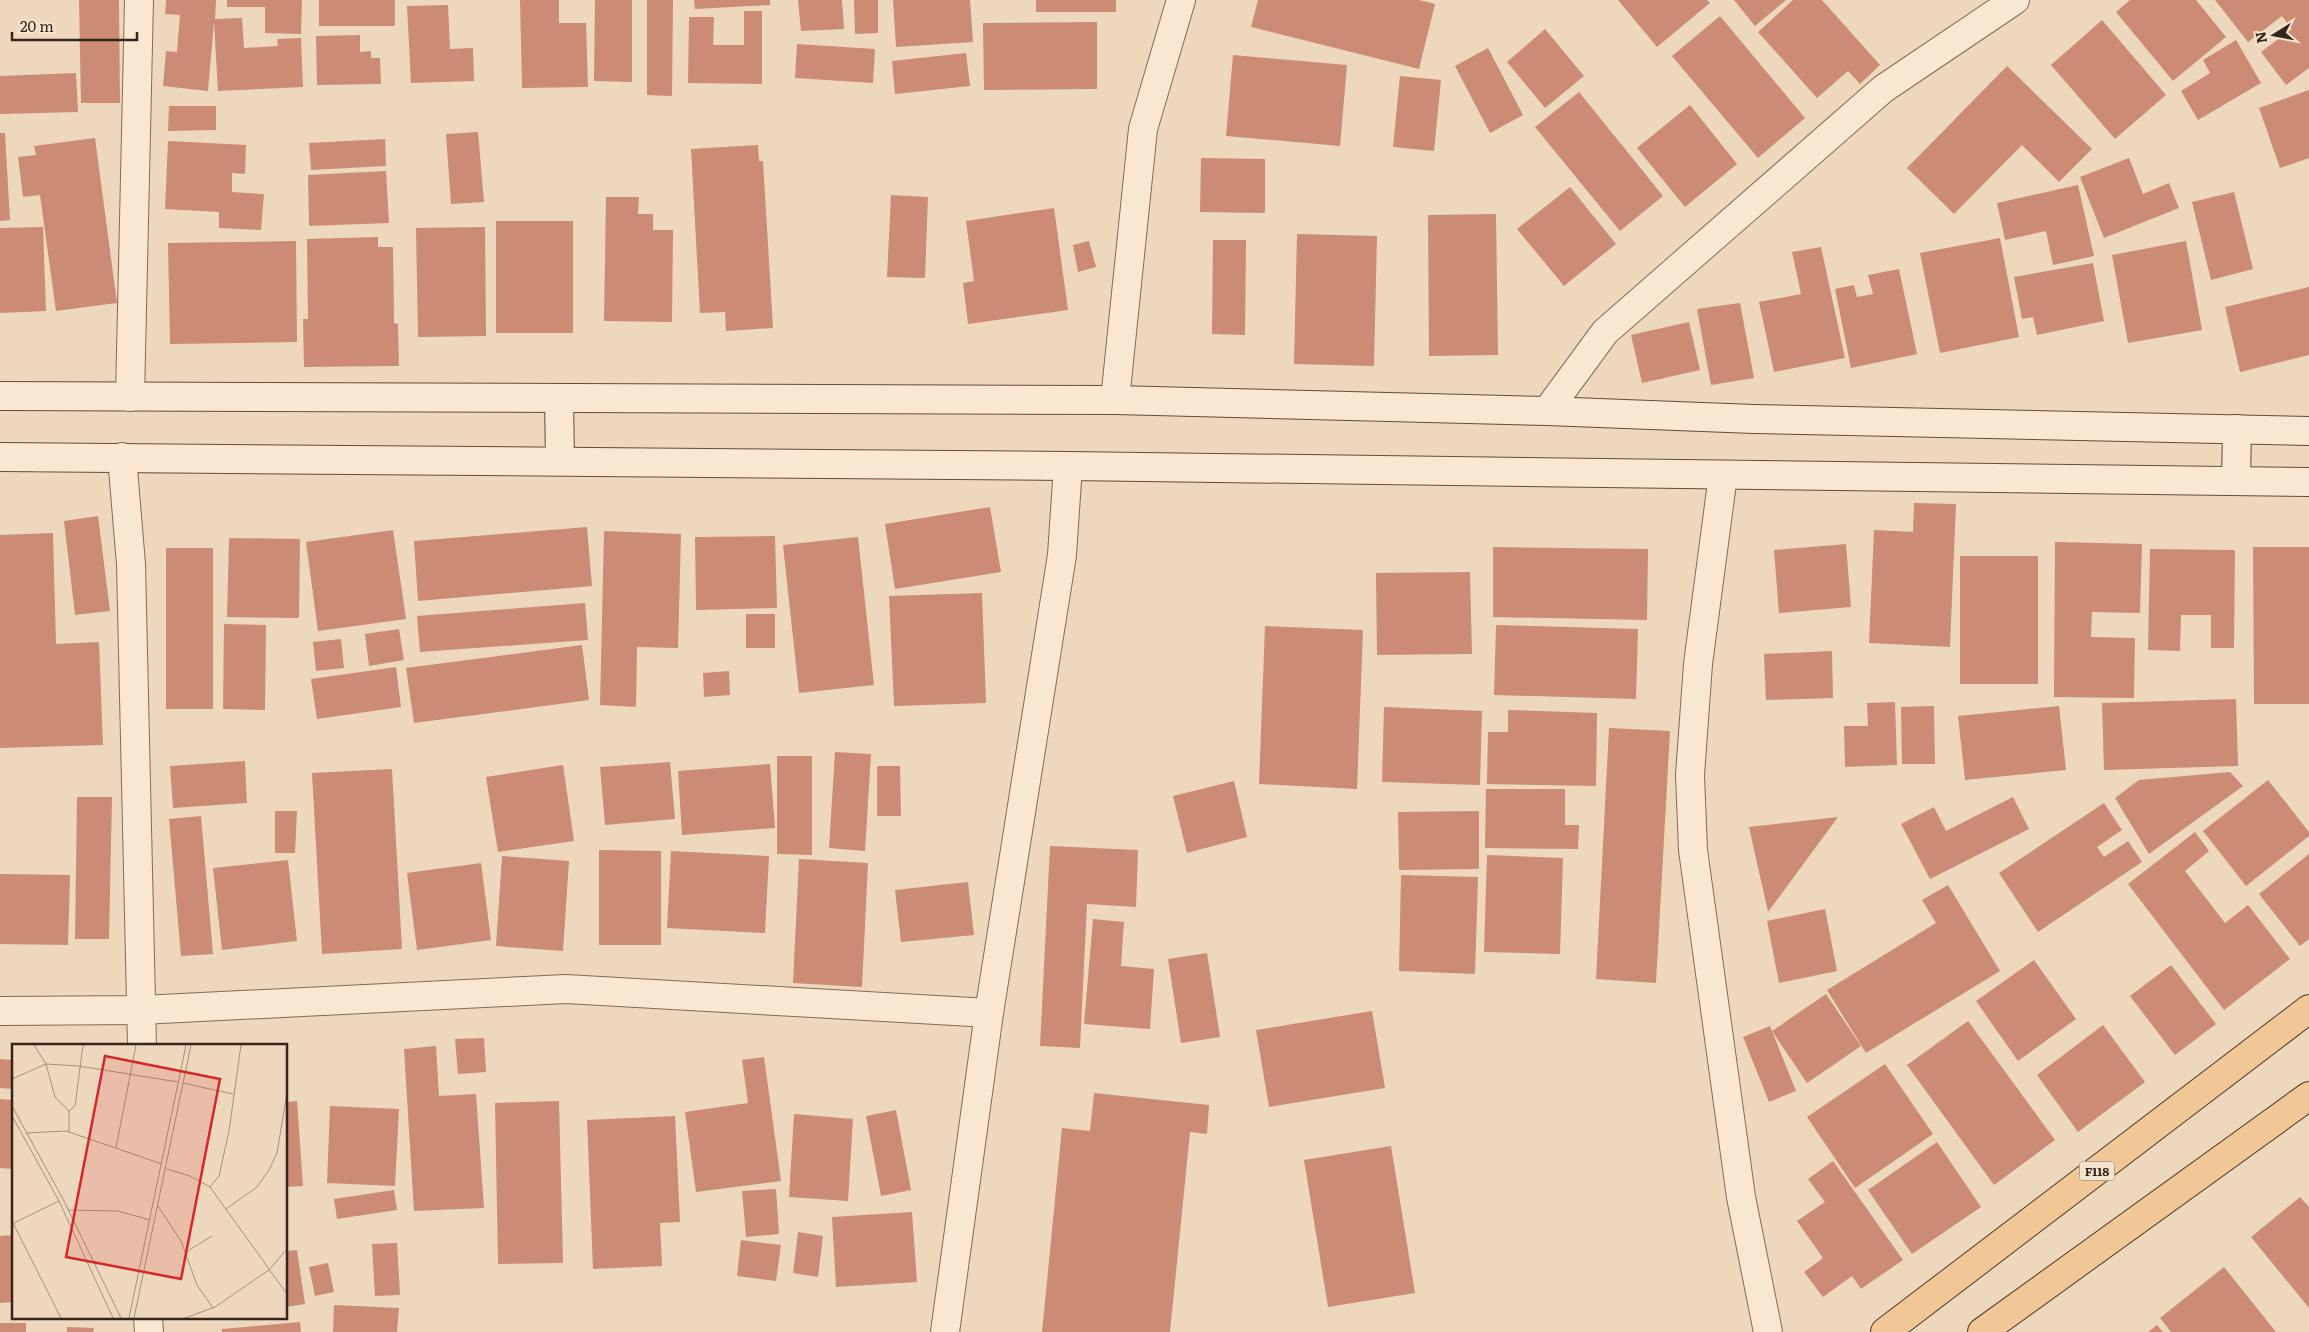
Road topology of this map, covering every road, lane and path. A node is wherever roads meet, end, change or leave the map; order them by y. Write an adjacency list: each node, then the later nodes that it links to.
1 (139, 0): 5 (street)
2 (1181, 0): 7 (street)
3 (2003, 3): 8 (street)
4 (0, 396): 5 (street)
5 (130, 397): 6 (street)
6 (559, 398): 7 (street); 13 (street)
7 (1115, 400): 8 (street)
8 (1546, 411): 9 (street)
9 (2237, 429): 10 (street); 16 (street)
10 (2309, 431)
11 (0, 457): 12 (street)
12 (122, 457): 13 (street); 19 (street)
13 (560, 461): 14 (street)
14 (1068, 466): 15 (street); 21 (street)
15 (1722, 475): 16 (street); 25 (street)
16 (2236, 481): 17 (street)
17 (2309, 482)
18 (2309, 1009): 26 (main road, F118)
19 (141, 1010): 20 (street); 21 (street); 22 (street)
20 (0, 1011)
21 (989, 1013): 24 (street)
22 (142, 1044)
23 (2309, 1096): 27 (main road)
24 (945, 1332)
25 (1768, 1332)
26 (1885, 1332)
27 (1982, 1332)

